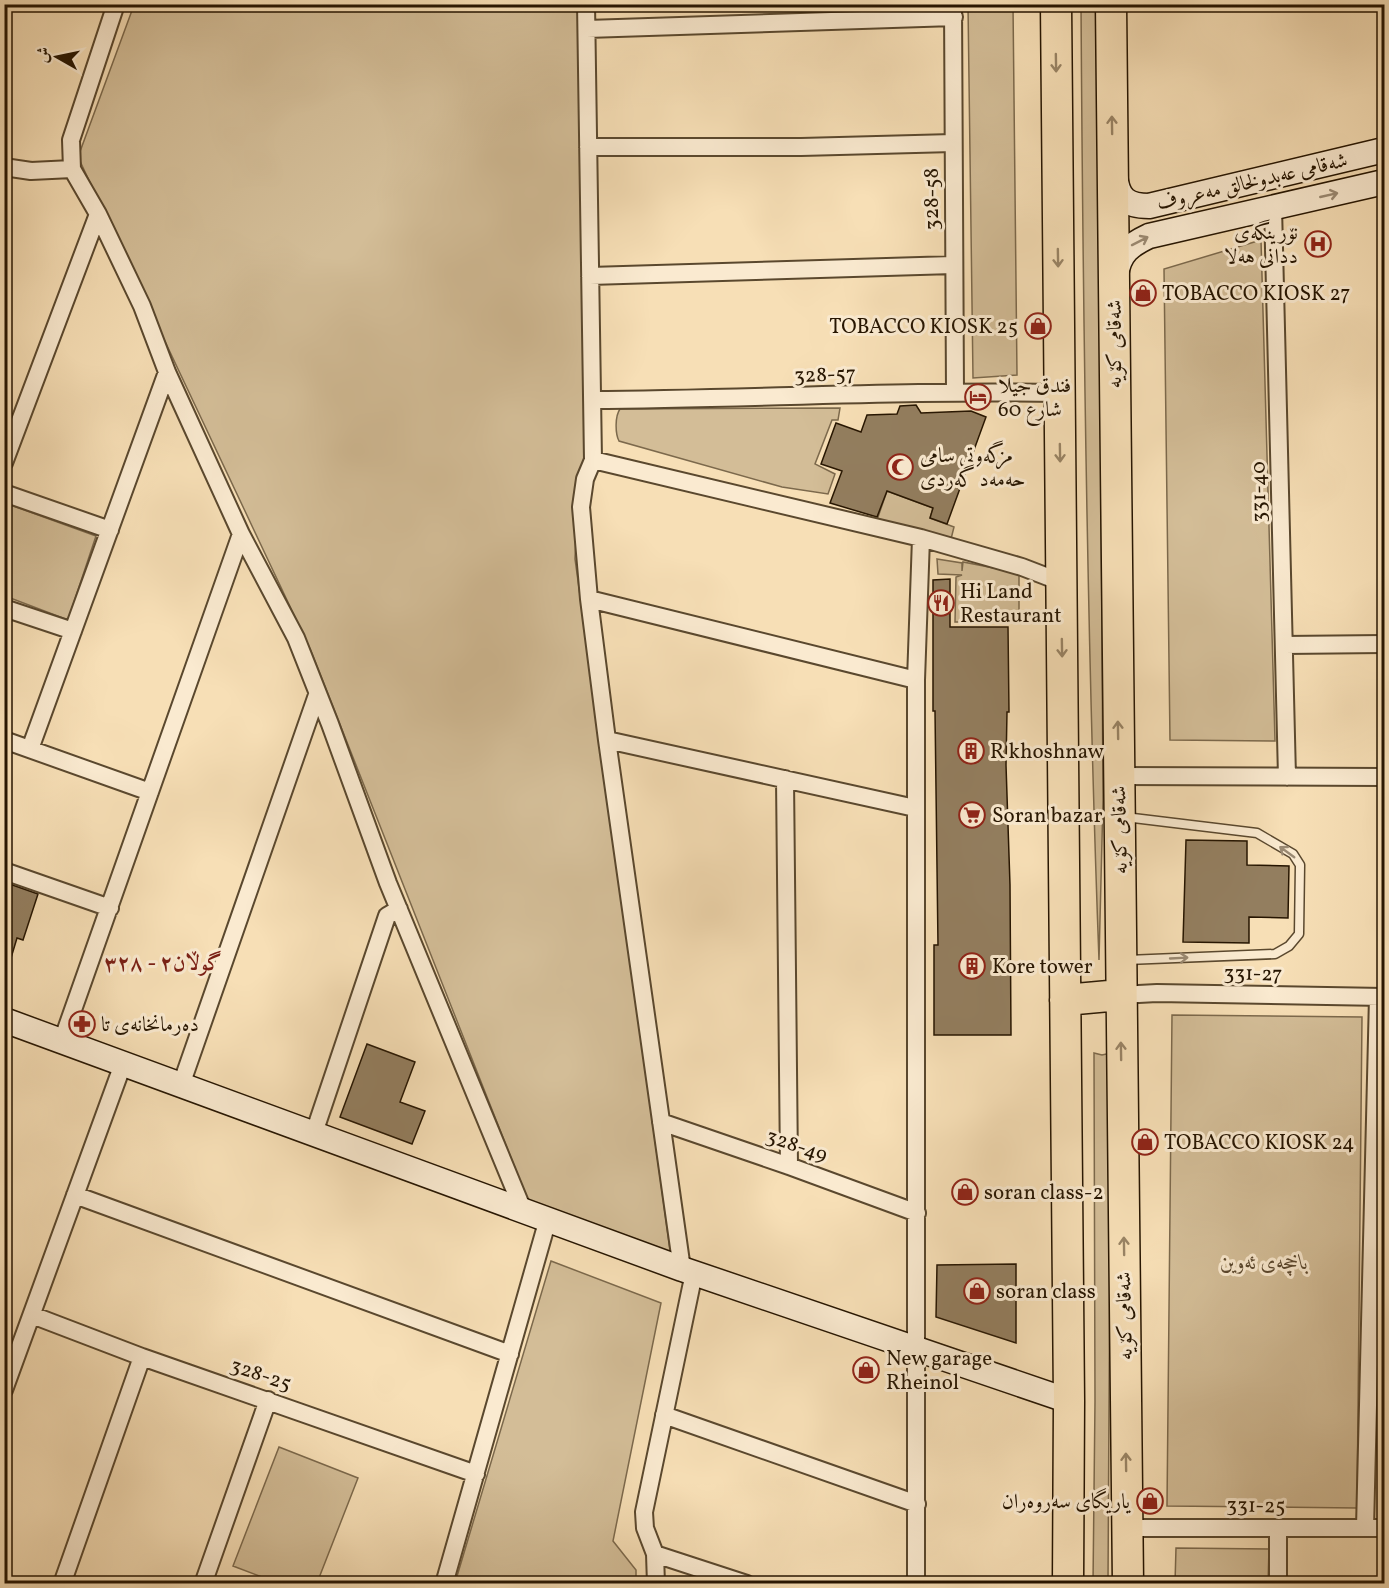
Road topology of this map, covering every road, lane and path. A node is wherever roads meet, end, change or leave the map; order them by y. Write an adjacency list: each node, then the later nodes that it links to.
1 (116, 4): 12 (street)
2 (586, 4): 6 (street)
3 (1056, 4): 23 (highway, one-way to 23)
4 (1111, 6): 10 (highway, شەقامی کۆیە, one-way to 4)
5 (953, 11): 6 (street); 7 (street, 328-58)
6 (586, 28): 8 (street)
7 (953, 143): 8 (street); 18 (street, 328-58)
8 (588, 147): 19 (street)
9 (1384, 150): 14 (street, شەقامی عەبدولخالق مەعروف)
10 (1113, 163): 14 (street, شەقامی عەبدولخالق مەعروف); 20 (highway, شەقامی کۆیە)
11 (4, 167): 12 (street)
12 (72, 169): 16 (street)
13 (1384, 182): 15 (street, شەقامی عەبدولخالق مەعروف, one-way to 13)
14 (1235, 185): 17 (street)
15 (1274, 207): 17 (street, شەقامی عەبدولخالق مەعروف); 36 (street, 331-40)
16 (98, 214): 21 (street); 26 (street)
17 (1241, 215): 20 (street, شەقامی عەبدولخالق مەعروف, one-way to 17)
18 (953, 265): 19 (street); 22 (street, 328-58)
19 (590, 276): 24 (street)
20 (1114, 289): 42 (highway, شەقامی کۆیە, one-way to 20)
21 (167, 372): 28 (street); 29 (street)
22 (955, 392): 23 (street, 328-57); 24 (street, 328-57)
23 (1059, 393): 31 (highway, one-way to 31)
24 (592, 400): 25 (street)
25 (593, 460): 30 (street); 32 (street)
26 (4, 463)
27 (4, 493): 28 (street)
28 (110, 530): 34 (street)
29 (241, 534): 38 (street); 46 (street)
30 (921, 538): 31 (street); 37 (street)
31 (1061, 582): 55 (highway, one-way to 55)
32 (589, 599): 37 (street); 40 (street)
33 (4, 608): 34 (street)
34 (73, 631): 41 (street)
35 (1384, 644): 36 (street)
36 (1284, 645): 43 (street, 331-40)
37 (916, 680): 47 (street)
38 (317, 695): 51 (street); 59 (street)
39 (4, 740): 41 (street)
40 (607, 740): 45 (street); 60 (street)
41 (30, 749): 46 (street)
42 (1118, 776): 43 (street); 48 (highway, شەقامی کۆیە)
43 (1287, 777): 44 (street)
44 (1384, 777)
45 (785, 779): 47 (street); 62 (street)
46 (150, 792): 50 (street)
47 (915, 808): 65 (street)
48 (1119, 817): 52 (highway, شەقامی کۆیە); 52 (lane, one-way to 48)
49 (4, 871): 50 (street)
50 (110, 908): 57 (street)
51 (399, 909): 61 (street); 64 (street)
52 (1120, 961): 53 (highway, شەقامی کۆیە)
53 (1120, 995): 54 (street, 331-27); 55 (highway); 78 (highway, شەقامی کۆیە, one-way to 53)
54 (1381, 997): 80 (street)
55 (1065, 1000): 74 (highway)
56 (4, 1020): 57 (street)
57 (62, 1041): 58 (street)
58 (123, 1064): 59 (street); 63 (street)
59 (181, 1085): 61 (street)
60 (661, 1122): 62 (street, 328-49); 67 (street)
61 (314, 1133): 64 (street)
62 (789, 1166): 65 (street, 328-49)
63 (75, 1195): 68 (street); 70 (street)
64 (523, 1210): 66 (street)
65 (917, 1213): 69 (street)
66 (548, 1220): 67 (street); 70 (street)
67 (688, 1271): 69 (street); 75 (street)
68 (32, 1315): 71 (street, 328-25); 72 (street)
69 (918, 1348): 74 (street); 77 (street)
70 (510, 1354): 76 (street)
71 (142, 1357): 73 (street, 328-25); 83 (street)
72 (4, 1390)
73 (268, 1400): 76 (street, 328-25); 84 (street)
74 (1069, 1401): 89 (highway)
75 (664, 1415): 77 (street); 82 (street)
76 (476, 1474): 85 (street)
77 (917, 1504): 88 (street)
78 (1127, 1528): 79 (street, 331-25); 90 (highway, شەقامی کۆیە)
79 (1278, 1528): 80 (street, 331-25); 91 (street)
80 (1365, 1528): 81 (street, 331-25)
81 (1384, 1528)
82 (655, 1554): 86 (street); 87 (street)
83 (62, 1584)
84 (203, 1584)
85 (444, 1584)
86 (656, 1584)
87 (747, 1584)
88 (916, 1584)
89 (1068, 1584)
90 (1128, 1584)
91 (1278, 1584)

